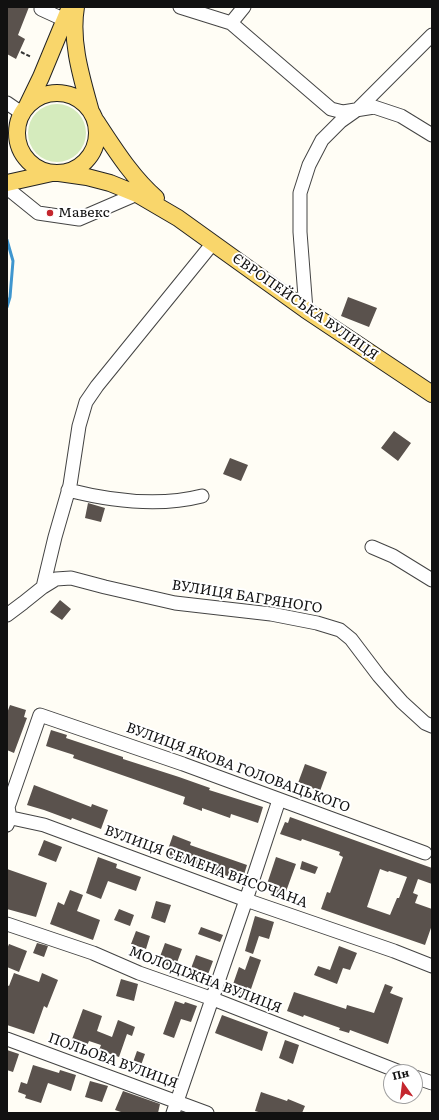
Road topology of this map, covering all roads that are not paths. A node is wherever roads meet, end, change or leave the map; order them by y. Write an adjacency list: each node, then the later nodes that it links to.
1 (76, 7): 11 (main road)
2 (180, 7): 6 (street)
3 (244, 7): 6 (street)
4 (41, 9): 5 (street)
5 (67, 13): 10 (main road)
6 (231, 23): 9 (street)
7 (432, 35): 9 (street)
8 (7, 103): 10 (street)
9 (358, 109): 12 (street); 20 (street)
10 (23, 114): 11 (main road); 13 (main road); 14 (main road)
11 (93, 116): 14 (main road); 18 (main road)
12 (432, 135)
13 (7, 138)
14 (56, 173): 15 (main road); 17 (main road)
15 (7, 183)
16 (7, 188): 17 (street)
17 (137, 194): 18 (main road)
18 (178, 218): 19 (main road, ЄВРОПЕЙСЬКА ВУЛИЦЯ)
19 (213, 243): 20 (main road, ЄВРОПЕЙСЬКА ВУЛИЦЯ); 22 (street)
20 (306, 310): 21 (main road, ЄВРОПЕЙСЬКА ВУЛИЦЯ)
21 (432, 394)
22 (68, 490): 23 (street); 26 (street)
23 (202, 496)
24 (372, 547): 25 (street)
25 (432, 580)
26 (43, 586): 27 (street, ВУЛИЦЯ БАГРЯНОГО); 28 (street, ВУЛИЦЯ БАГРЯНОГО)
27 (7, 614)
28 (432, 726)
29 (279, 800): 30 (street, ВУЛИЦЯ ЯКОВА ГОЛОВАЦЬКОГО); 31 (street, ВУЛИЦЯ ЯКОВА ГОЛОВАЦЬКОГО); 32 (street)
30 (8, 820): 32 (street, ВУЛИЦЯ СЕМЕНА ВИСОЧАНА)
31 (426, 853)
32 (246, 900): 34 (street, ВУЛИЦЯ СЕМЕНА ВИСОЧАНА); 35 (street)
33 (7, 924): 35 (street, МОЛОДІЖНА ВУЛИЦЯ)
34 (432, 966)
35 (213, 999): 37 (street, МОЛОДІЖНА ВУЛИЦЯ); 38 (street)
36 (7, 1039): 38 (street, ПОЛЬОВА ВУЛИЦЯ)
37 (383, 1065)
38 (175, 1107): 39 (street, ПОЛЬОВА ВУЛИЦЯ)
39 (207, 1113)

